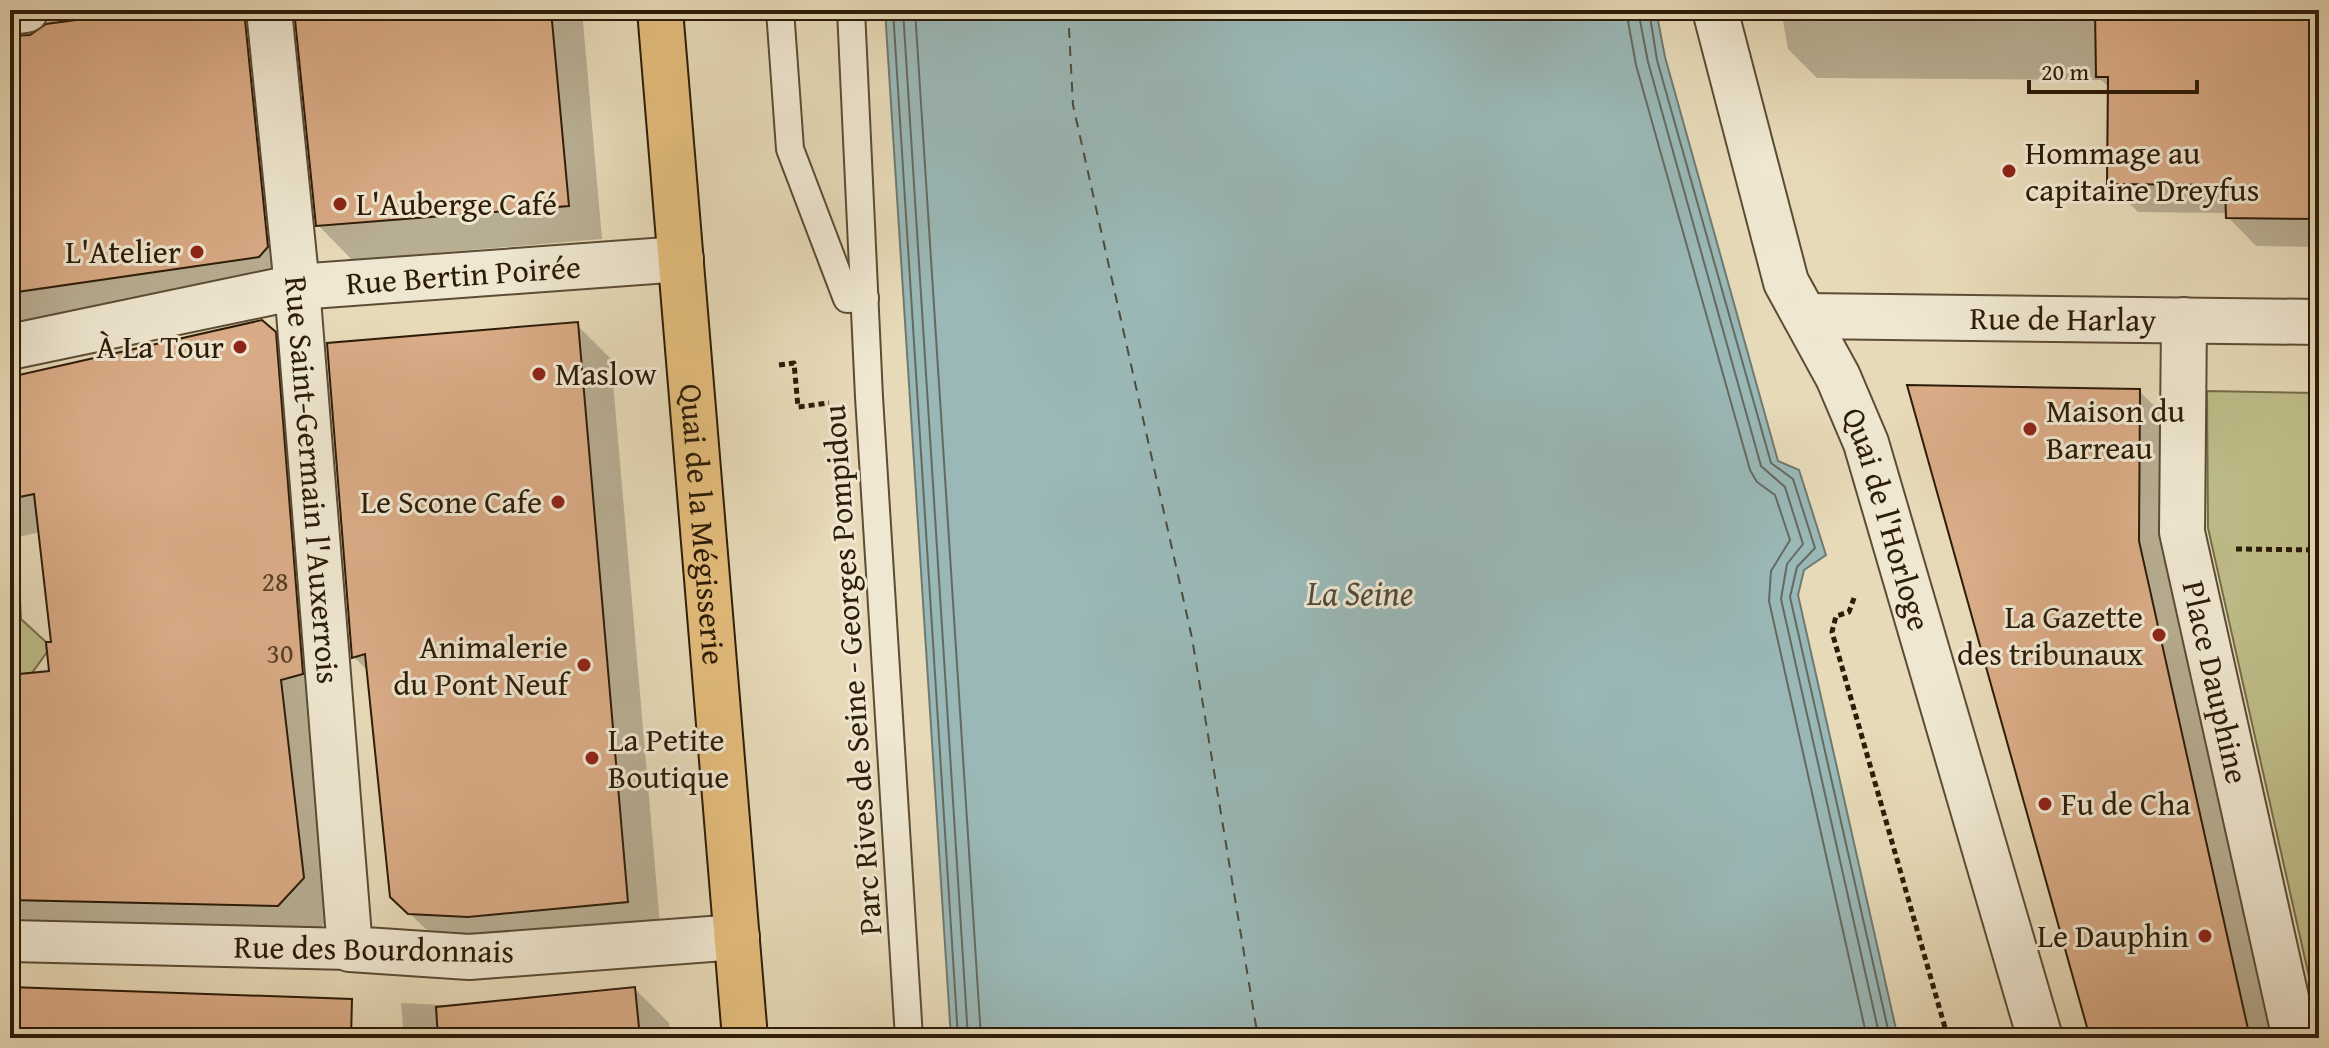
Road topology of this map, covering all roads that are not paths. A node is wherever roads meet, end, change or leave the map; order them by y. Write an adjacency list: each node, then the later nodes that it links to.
1 (26, 10): 7 (street)
2 (269, 10): 9 (street, Rue Saint-Germain l'Auxerrois)
3 (660, 10): 8 (main road, Quai de la Mégisserie)
4 (780, 10): 10 (lane)
5 (851, 10): 10 (lane, Parc Rives de Seine - Georges Pompidou)
6 (1715, 10): 11 (street, Quai de l'Horloge)
7 (10, 12)
8 (681, 259): 9 (street, Rue Bertin Poirée); 15 (main road, Quai de la Mégisserie)
9 (297, 287): 14 (street, Rue Bertin Poirée); 17 (street, Rue Saint-Germain l'Auxerrois)
10 (865, 298): 19 (lane, Parc Rives de Seine - Georges Pompidou)
11 (1805, 316): 12 (street, Rue de Harlay); 20 (street, Quai de l'Horloge)
12 (2184, 320): 13 (street, Rue de Harlay); 21 (street, Place Dauphine)
13 (2319, 322)
14 (10, 347)
15 (737, 937): 17 (street, Rue des Bourdonnais); 18 (main road, Quai de la Mégisserie)
16 (10, 941): 17 (street, Rue des Bourdonnais)
17 (350, 949)
18 (745, 1038)
19 (909, 1038)
20 (2040, 1038)
21 (2295, 1038)

